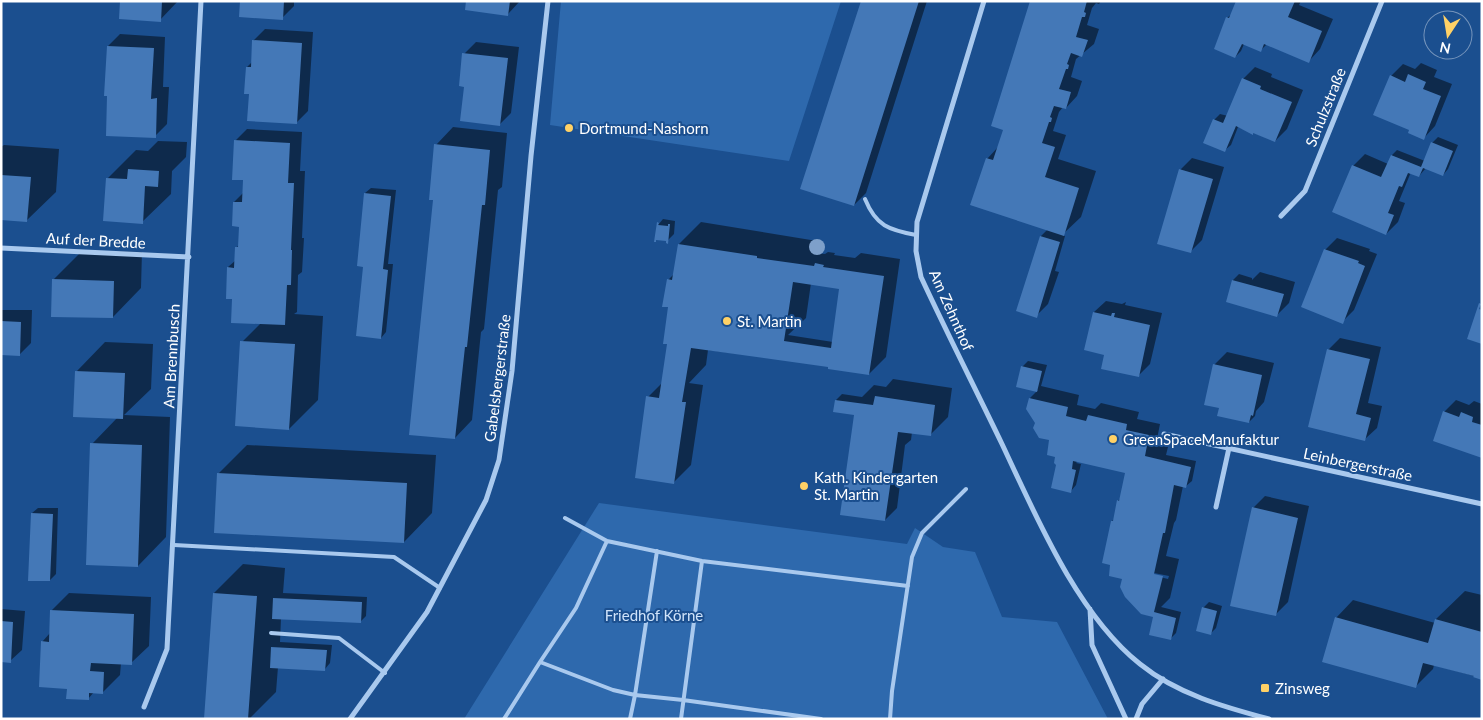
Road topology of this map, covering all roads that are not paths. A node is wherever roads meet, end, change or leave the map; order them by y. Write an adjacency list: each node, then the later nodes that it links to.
1 (201, 1): 9 (street, Am Brennbusch)
2 (548, 1): 21 (street, Gabelsbergerstraße)
3 (984, 1): 7 (street, Am Zehnthof)
4 (1382, 1): 6 (street, Schulzstraße)
5 (864, 199): 7 (lane)
6 (1281, 216)
7 (916, 236): 22 (street, Am Zehnthof)
8 (1, 248): 9 (street, Auf der Bredde)
9 (188, 257): 17 (street, Am Brennbusch)
10 (1164, 434): 11 (street, Leinbergerstraße)
11 (1229, 448): 13 (street, Leinbergerstraße); 14 (street)
12 (966, 489): 20 (lane)
13 (1482, 504)
14 (1216, 507)
15 (565, 518): 16 (lane)
16 (607, 540): 18 (lane); 24 (lane)
17 (174, 545): 21 (lane); 29 (street, Am Brennbusch)
18 (656, 551): 19 (lane); 27 (lane)
19 (702, 561): 20 (lane); 28 (lane)
20 (908, 586): 35 (lane)
21 (440, 588): 25 (street, Gabelsbergerstraße)
22 (1090, 608): 26 (street, Am Zehnthof); 36 (street, Am Zehnthof)
23 (271, 633): 25 (lane)
24 (540, 662): 27 (lane); 31 (lane)
25 (384, 673): 30 (street, Gabelsbergerstraße)
26 (1163, 679): 37 (street); 38 (street)
27 (635, 695): 28 (lane); 32 (lane)
28 (683, 700): 33 (lane); 34 (lane)
29 (144, 707)
30 (350, 719)
31 (504, 719)
32 (630, 719)
33 (681, 719)
34 (821, 719)
35 (890, 719)
36 (1126, 719)
37 (1136, 719)
38 (1269, 719)

